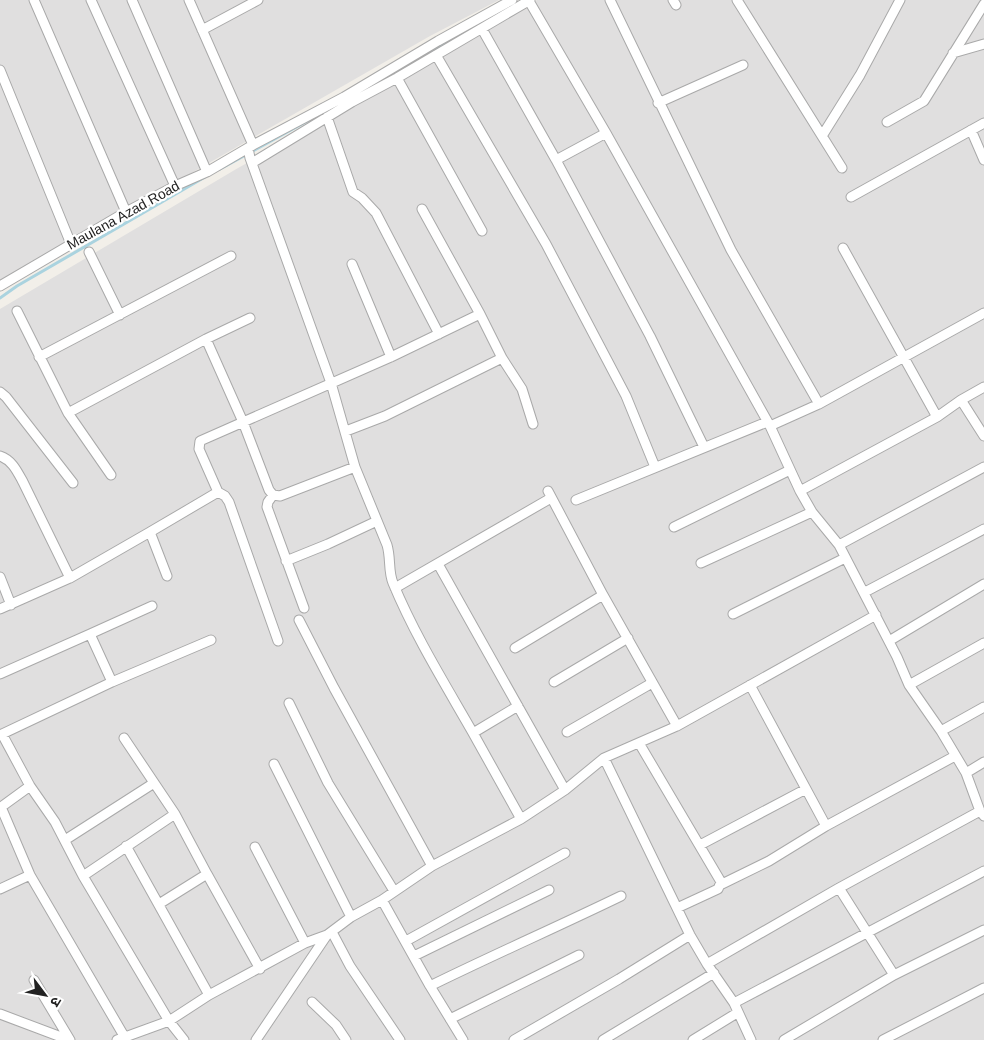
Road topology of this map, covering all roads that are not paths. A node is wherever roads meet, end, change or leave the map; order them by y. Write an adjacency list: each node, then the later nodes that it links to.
1 (34, 0): 35 (street)
2 (91, 0): 32 (street)
3 (132, 0): 31 (street)
4 (189, 0): 13 (street)
5 (258, 0): 13 (street)
6 (512, 0): 27 (street)
7 (529, 0): 12 (street); 25 (street)
8 (610, 0): 20 (street)
9 (737, 0): 26 (street)
10 (900, 0): 26 (street)
11 (984, 4): 15 (street)
12 (482, 29): 16 (street); 28 (street)
13 (202, 30): 27 (street)
14 (984, 44): 15 (street)
15 (953, 53): 22 (street)
16 (436, 55): 19 (street); 69 (street)
17 (743, 65): 20 (street)
18 (0, 70): 37 (street)
19 (397, 78): 21 (street); 36 (street)
20 (658, 103): 58 (street)
21 (327, 117): 27 (street); 48 (street)
22 (887, 122)
23 (984, 123): 24 (street)
24 (971, 130): 29 (street); 33 (street)
25 (606, 133): 28 (street); 63 (street)
26 (822, 136): 30 (street)
27 (251, 153): 31 (street, Maulana Azad Road); 54 (street)
28 (556, 160): 66 (street)
29 (984, 160)
30 (842, 168)
31 (207, 172): 32 (street, Maulana Azad Road)
32 (175, 186): 35 (street, Maulana Azad Road)
33 (851, 197)
34 (422, 209): 45 (street)
35 (126, 212): 37 (street, Maulana Azad Road)
36 (482, 231)
37 (71, 244): 42 (street, Maulana Azad Road)
38 (843, 248): 50 (street)
39 (89, 252): 46 (street)
40 (231, 256): 46 (street)
41 (352, 264): 52 (street)
42 (0, 286)
43 (17, 311): 51 (street)
44 (984, 313): 50 (street)
45 (480, 314): 48 (street); 53 (street)
46 (120, 315): 51 (street)
47 (250, 318): 49 (street)
48 (439, 334): 52 (street)
49 (206, 339): 59 (street); 61 (street)
50 (904, 356): 58 (street); 60 (street)
51 (40, 357): 59 (street)
52 (391, 358): 54 (street)
53 (502, 358): 62 (street); 64 (street)
54 (331, 383): 61 (street); 64 (street)
55 (984, 388): 57 (street)
56 (0, 392): 73 (street)
57 (961, 400): 60 (street); 65 (street)
58 (819, 404): 63 (street)
59 (68, 412): 72 (street)
60 (937, 417): 74 (street)
61 (242, 422): 75 (street); 76 (street)
62 (533, 424)
63 (768, 424): 66 (street); 71 (street)
64 (346, 432): 68 (street)
65 (984, 436)
66 (704, 447): 69 (street)
67 (0, 456): 90 (street)
68 (355, 467): 76 (street); 79 (street)
69 (654, 467): 77 (street)
70 (984, 467): 83 (street)
71 (790, 470): 74 (street); 80 (street)
72 (111, 475)
73 (73, 483)
74 (800, 491): 78 (street)
75 (218, 492): 82 (street); 105 (street)
76 (273, 495): 85 (street)
77 (576, 500)
78 (812, 512): 83 (street); 86 (street)
79 (377, 520): 85 (street); 92 (street)
80 (674, 527)
81 (984, 529): 93 (street)
82 (150, 532): 88 (street); 90 (street)
83 (838, 545): 84 (street)
84 (845, 558): 93 (street); 99 (street)
85 (286, 560): 97 (street)
86 (701, 563)
87 (438, 564): 92 (street); 94 (street); 116 (street)
88 (167, 576)
89 (0, 577): 95 (street)
90 (70, 578): 95 (street)
91 (984, 584): 106 (street)
92 (395, 588): 121 (street)
93 (864, 592): 100 (street)
94 (603, 595): 103 (street); 108 (street)
95 (11, 604): 98 (street)
96 (152, 606): 102 (street)
97 (304, 608)
98 (0, 609)
99 (733, 614)
100 (876, 616): 106 (street); 113 (street)
101 (299, 620): 143 (street)
102 (90, 634): 109 (street); 110 (street)
103 (628, 638): 111 (street); 112 (street)
104 (211, 640): 110 (street)
105 (278, 641)
106 (889, 641): 114 (street)
107 (984, 643): 114 (street)
108 (515, 648)
109 (0, 674)
110 (112, 682): 122 (street)
111 (554, 682)
112 (652, 682): 118 (street); 120 (street)
113 (750, 685): 118 (street); 132 (street)
114 (909, 685): 119 (street)
115 (289, 703): 152 (street)
116 (518, 706): 121 (street); 133 (street)
117 (984, 707): 119 (street)
118 (677, 726): 124 (street)
119 (941, 731): 125 (street)
120 (567, 732)
121 (473, 733): 136 (street)
122 (1, 734): 131 (street)
123 (124, 738): 130 (street)
124 (638, 743): 126 (street); 140 (street)
125 (955, 756): 129 (street); 137 (street)
126 (604, 758): 133 (street); 156 (street)
127 (984, 762): 129 (street)
128 (274, 764): 157 (street)
129 (966, 773): 134 (street)
130 (154, 783): 135 (street); 138 (street)
131 (30, 786): 138 (street); 146 (street)
132 (806, 789): 137 (street); 140 (street)
133 (565, 790): 136 (street)
134 (982, 813): 149 (street)
135 (175, 814): 139 (street); 145 (street)
136 (521, 818): 143 (street)
137 (826, 826): 148 (street)
138 (64, 840): 147 (street)
139 (126, 846): 147 (street); 155 (street)
140 (700, 846): 148 (street)
141 (254, 847): 163 (street)
142 (565, 853): 162 (street)
143 (432, 866): 152 (street)
144 (984, 871): 160 (street)
145 (207, 874): 155 (street); 167 (street)
146 (30, 875): 150 (street); 180 (street)
147 (83, 876): 179 (street)
148 (720, 885): 156 (street)
149 (839, 888): 160 (street); 166 (street)
150 (0, 889)
151 (549, 890): 165 (street)
152 (394, 891): 154 (street)
153 (620, 896): 171 (street)
154 (382, 900): 157 (street); 162 (street)
155 (159, 904): 173 (street)
156 (677, 908): 161 (street)
157 (352, 917): 159 (street)
158 (984, 930): 169 (street)
159 (330, 933): 163 (street); 181 (street); 185 (street)
160 (868, 933): 169 (street); 175 (street)
161 (690, 935): 166 (street); 187 (street)
162 (406, 941): 165 (street)
163 (305, 943): 167 (street)
164 (579, 955): 178 (street)
165 (414, 956): 171 (street)
166 (707, 964): 168 (street)
167 (260, 969): 173 (street)
168 (714, 973): 175 (street); 188 (street)
169 (894, 975): 191 (street)
170 (34, 980): 182 (street)
171 (430, 986): 178 (street)
172 (984, 988): 192 (street)
173 (209, 995): 179 (street)
174 (312, 1002): 184 (street)
175 (734, 1003): 176 (street)
176 (737, 1013): 189 (street); 190 (street)
177 (0, 1014): 182 (street)
178 (450, 1019): 186 (street)
179 (169, 1020): 180 (street); 183 (street)
180 (120, 1038)
181 (258, 1039)
182 (70, 1040)
183 (184, 1040)
184 (346, 1040)
185 (400, 1040)
186 (463, 1040)
187 (514, 1040)
188 (603, 1040)
189 (693, 1040)
190 (751, 1040)
191 (784, 1040)
192 (883, 1040)

